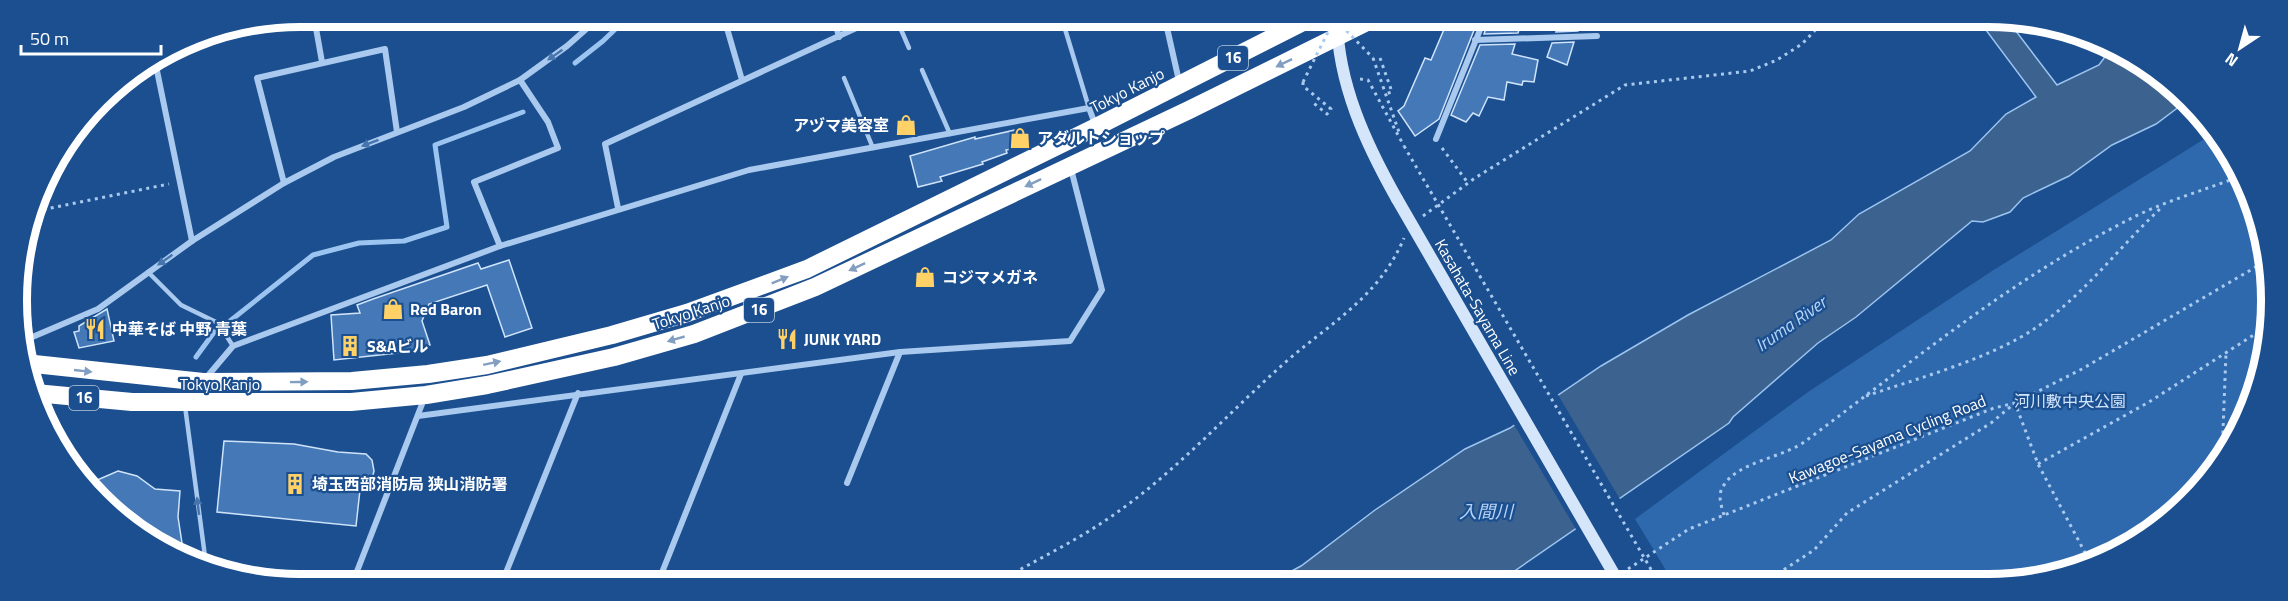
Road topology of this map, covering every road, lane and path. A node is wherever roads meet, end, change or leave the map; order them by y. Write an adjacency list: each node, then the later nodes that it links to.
1 (316, 27): 23 (street)
2 (589, 27): 28 (street, one-way to 28)
3 (727, 27): 29 (street)
4 (836, 27): 18 (street)
5 (859, 27): 18 (street)
6 (900, 27): 21 (lane)
7 (1064, 27): 33 (lane)
8 (1167, 27): 30 (street)
9 (1269, 27): 19 (street)
10 (1293, 27): 19 (highway, Tokyo Kanjo / 16)
11 (1330, 27): 40 (highway, Tokyo Kanjo / 16, one-way to 40)
12 (1334, 27): 32 (path, bridge)
13 (1337, 27): 26 (main road, Kasahata-Sayama Line)
14 (1339, 27): 31 (path, bridge)
15 (1481, 27): 20 (street)
16 (1819, 27): 44 (path)
17 (1597, 36): 20 (street)
18 (838, 37): 29 (street)
19 (1273, 37): 30 (highway, Tokyo Kanjo / 16)
20 (1476, 40): 37 (street)
21 (909, 48)
22 (1380, 58): 31 (path)
23 (322, 62): 35 (street); 43 (street)
24 (157, 68): 42 (street)
25 (922, 70): 36 (lane)
26 (1345, 75): 38 (path); 79 (main road, Kasahata-Sayama Line, bridge)
27 (844, 78): 39 (lane)
28 (520, 80): 35 (street); 51 (street)
29 (742, 80): 46 (street)
30 (1179, 85): 34 (highway, Tokyo Kanjo / 16)
31 (1385, 94): 38 (path)
32 (1311, 101)
33 (1089, 108): 34 (street); 36 (street)
34 (1096, 127): 61 (highway, Tokyo Kanjo / 16, one-way to 34)
35 (397, 132): 43 (street, one-way to 43)
36 (950, 134): 39 (street)
37 (1436, 139): 44 (path)
38 (1404, 146): 81 (path, bridge)
39 (873, 148): 46 (street)
40 (1070, 166): 57 (street); 64 (highway, Tokyo Kanjo / 16, one-way to 64)
41 (2232, 179): 45 (path)
42 (180, 182): 47 (path); 50 (street)
43 (284, 183): 50 (street)
44 (1468, 183): 48 (path)
45 (2164, 205): 65 (path); 65 (path)
46 (618, 208): 51 (street)
47 (43, 210)
48 (1416, 222)
49 (1408, 228): 78 (path)
50 (192, 241): 53 (street, one-way to 53)
51 (500, 246): 56 (street)
52 (2259, 265): 67 (path, Kawagoe-Sayama Cycling Road)
53 (148, 272): 55 (street); 56 (lane)
54 (2259, 331): 58 (path)
55 (29, 338)
56 (233, 346): 61 (street)
57 (900, 352): 60 (street); 71 (street)
58 (2226, 353): 69 (path); 70 (path)
59 (34, 364): 61 (highway, Tokyo Kanjo / 16, one-way to 61)
60 (741, 374): 62 (street); 77 (street)
61 (203, 382)
62 (578, 393): 68 (street); 76 (street)
63 (44, 394): 66 (highway, Tokyo Kanjo / 16)
64 (426, 395): 66 (highway, Tokyo Kanjo / 16); 68 (street)
65 (1862, 397): 72 (path)
66 (184, 403): 74 (lane, one-way to 66)
67 (2015, 403): 70 (path); 72 (path, Kawagoe-Sayama Cycling Road); 82 (path)
68 (418, 416): 75 (street)
69 (2223, 439)
70 (2038, 464): 73 (path)
71 (847, 483)
72 (1724, 515): 80 (path, Kawagoe-Sayama Cycling Road)
73 (2086, 555)
74 (205, 556)
75 (356, 574)
76 (505, 574)
77 (661, 574)
78 (1010, 574)
79 (1621, 574)
80 (1625, 574)
81 (1654, 574)
82 (1777, 574)

